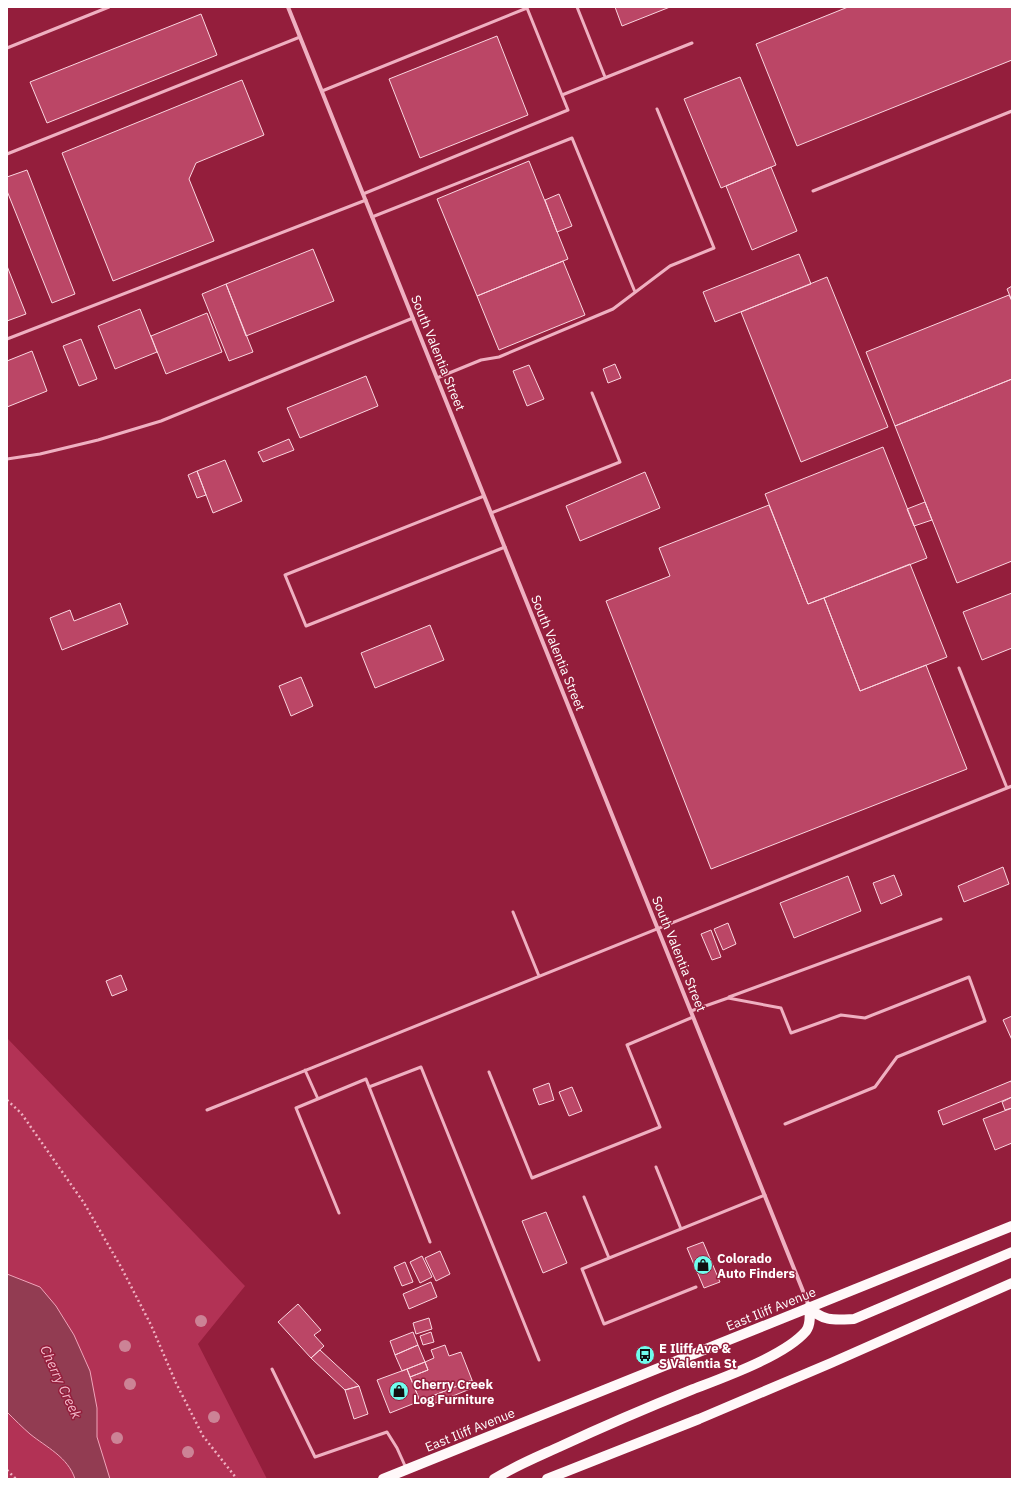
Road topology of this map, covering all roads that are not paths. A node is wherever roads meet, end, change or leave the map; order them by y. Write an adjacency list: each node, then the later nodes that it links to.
1 (110, 7): 6 (lane)
2 (288, 7): 4 (street, South Valentia Street)
3 (577, 7): 7 (lane)
4 (300, 38): 8 (street, South Valentia Street); 12 (lane)
5 (692, 43): 7 (lane)
6 (7, 48)
7 (606, 77): 9 (lane)
8 (322, 91): 9 (lane); 14 (street, South Valentia Street)
9 (562, 95): 14 (lane)
10 (657, 109): 17 (lane)
11 (1012, 111): 13 (lane)
12 (7, 154)
13 (813, 191)
14 (363, 194): 15 (street, South Valentia Street)
15 (366, 200): 16 (street, South Valentia Street); 19 (lane)
16 (372, 217): 17 (lane); 18 (street, South Valentia Street)
17 (635, 292): 20 (lane)
18 (413, 318): 20 (street, South Valentia Street); 22 (lane)
19 (7, 339)
20 (437, 378): 23 (street, South Valentia Street)
21 (592, 393): 24 (lane)
22 (7, 459)
23 (484, 496): 24 (street, South Valentia Street); 25 (lane)
24 (491, 513): 25 (street, South Valentia Street)
25 (505, 547): 31 (street, South Valentia Street)
26 (959, 668): 28 (lane)
27 (1012, 786): 28 (lane)
28 (1007, 788): 31 (lane)
29 (513, 912): 32 (lane)
30 (941, 919): 33 (lane)
31 (658, 928): 32 (lane); 34 (street, South Valentia Street)
32 (539, 976): 36 (lane)
33 (728, 998): 34 (lane); 41 (lane)
34 (691, 1011): 35 (street, South Valentia Street)
35 (693, 1017): 37 (lane); 43 (street, South Valentia Street)
36 (305, 1070): 39 (lane); 40 (lane)
37 (489, 1072)
38 (370, 1087): 39 (lane); 48 (lane); 54 (lane)
39 (318, 1099): 45 (lane)
40 (207, 1110)
41 (785, 1124)
42 (656, 1168): 47 (lane)
43 (765, 1196): 47 (lane); 53 (street, South Valentia Street)
44 (584, 1197): 50 (lane)
45 (339, 1213)
46 (1012, 1226): 53 (main road, East Iliff Avenue)
47 (682, 1229): 50 (lane)
48 (430, 1242)
49 (1012, 1252): 53 (main road)
50 (609, 1258): 52 (lane)
51 (1012, 1283): 59 (main road)
52 (696, 1288)
53 (809, 1307): 56 (main road, East Iliff Avenue); 58 (main road)
54 (539, 1360)
55 (272, 1369): 56 (lane)
56 (407, 1469): 57 (main road, East Iliff Avenue)
57 (384, 1479)
58 (494, 1479)
59 (547, 1479)

